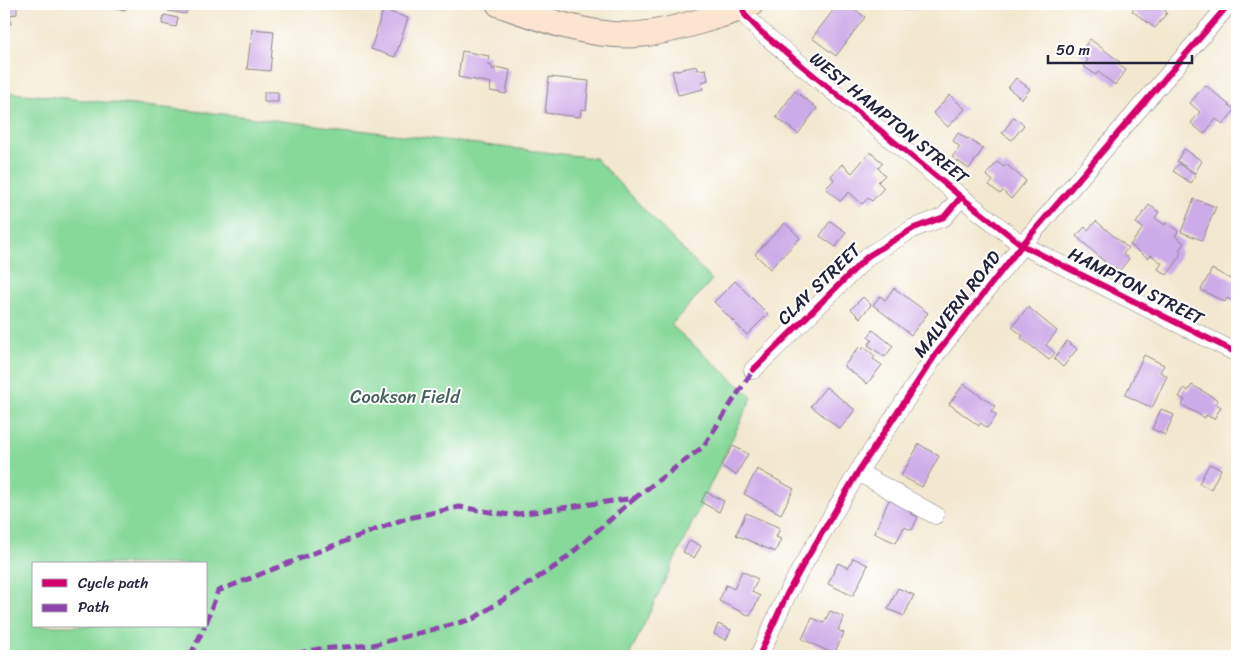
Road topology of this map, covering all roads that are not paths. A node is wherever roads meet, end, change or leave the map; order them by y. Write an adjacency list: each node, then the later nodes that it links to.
1 (500, 4): 3 (street)
2 (1229, 4): 5 (street, MALVERN ROAD)
3 (745, 5): 4 (street, WEST HAMPTON STREET)
4 (961, 197): 5 (street, WEST HAMPTON STREET); 7 (street, CLAY STREET)
5 (1022, 245): 6 (street, HAMPTON STREET); 8 (street, MALVERN ROAD)
6 (1237, 354)
7 (753, 370)
8 (858, 472): 9 (street); 10 (street, MALVERN ROAD)
9 (934, 515)
10 (759, 656)

